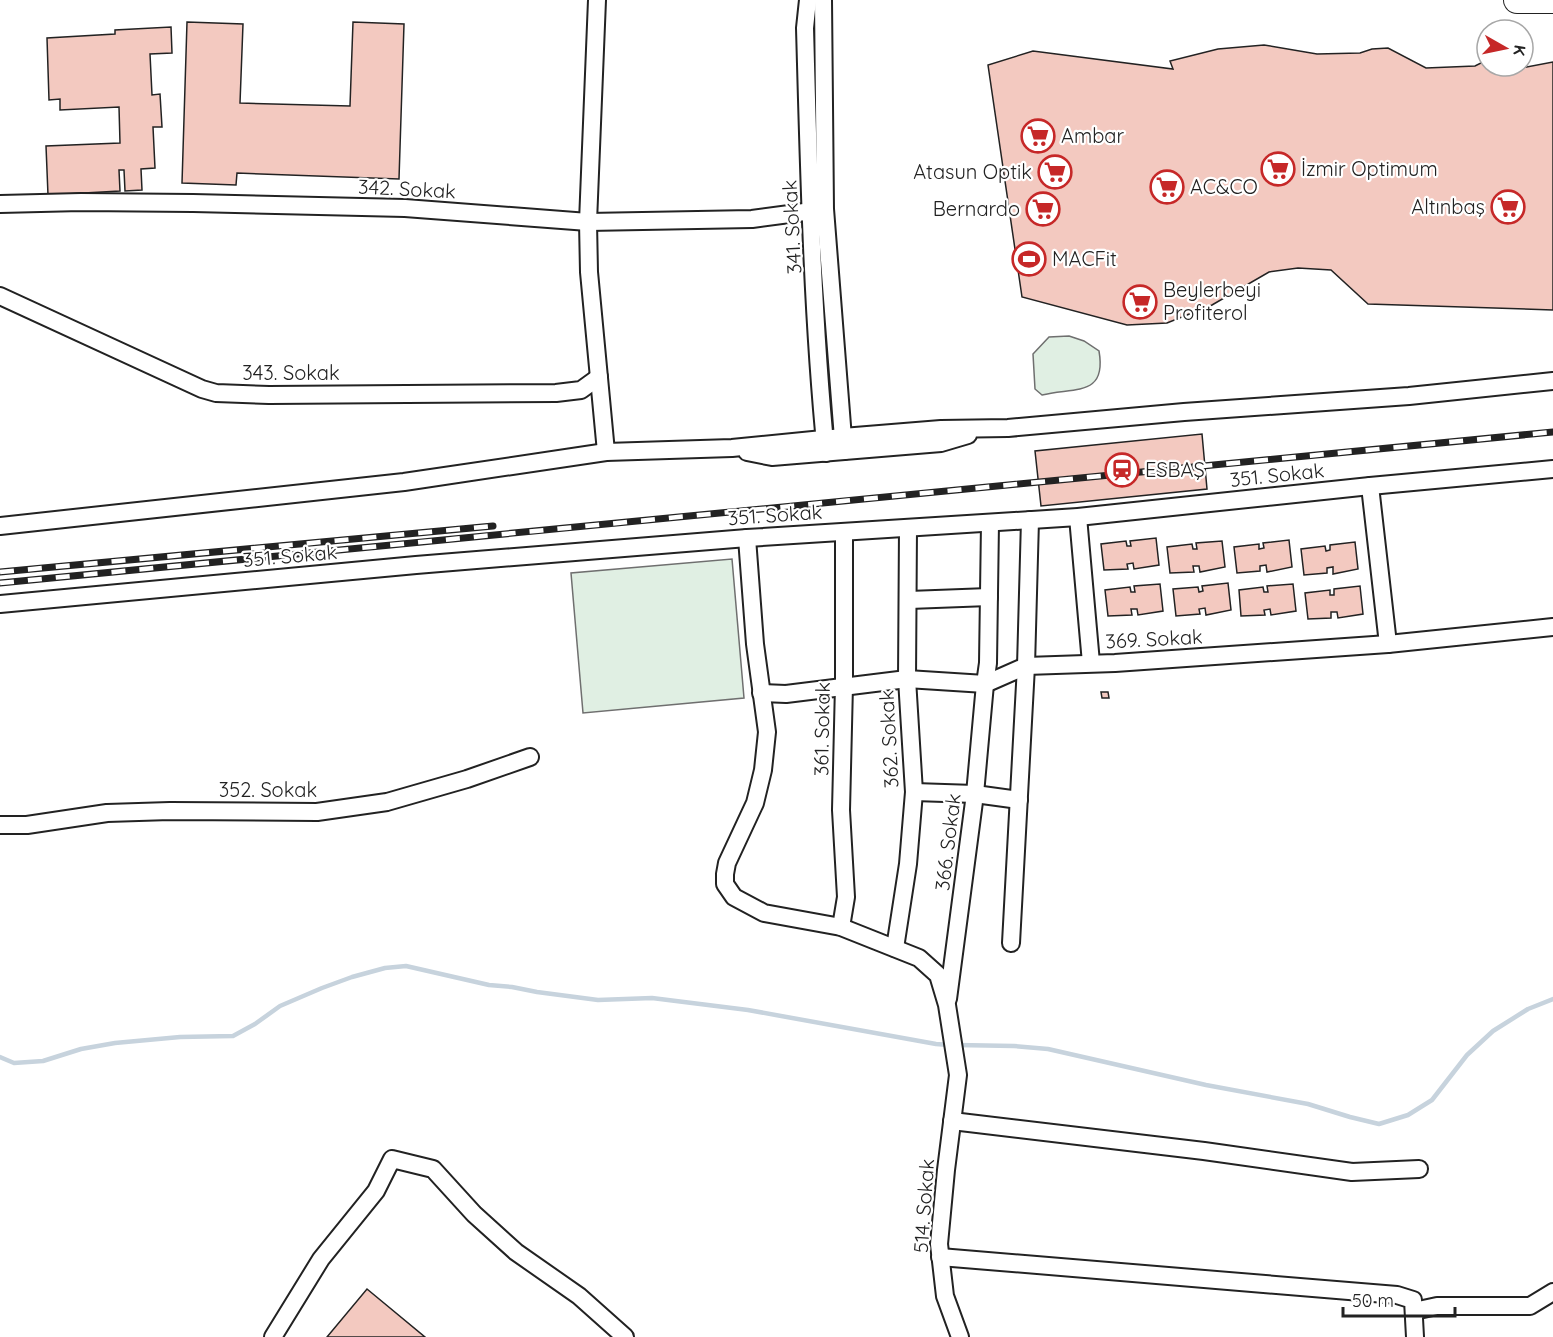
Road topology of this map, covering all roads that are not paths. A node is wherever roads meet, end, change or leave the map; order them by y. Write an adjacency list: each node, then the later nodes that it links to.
1 (597, 0): 8 (street)
2 (808, 0): 7 (street, 341. Sokak)
3 (823, 0): 12 (street, 341. Sokak)
4 (1517, 0): 5 (highway)
5 (1553, 0)
6 (0, 204): 8 (street, 342. Sokak)
7 (812, 210): 8 (street, 342. Sokak); 13 (street, 341. Sokak)
8 (588, 222): 10 (street)
9 (0, 296): 10 (street, 343. Sokak)
10 (599, 377): 14 (street)
11 (1553, 381): 12 (street)
12 (843, 444): 13 (street)
13 (826, 446): 14 (street)
14 (606, 452): 20 (street)
15 (1553, 469): 16 (street, 351. Sokak)
16 (1370, 486): 17 (street, 351. Sokak); 28 (street)
17 (1078, 517): 18 (street, 351. Sokak); 29 (street)
18 (1030, 520): 19 (street, 351. Sokak); 30 (street)
19 (990, 523): 21 (street, 351. Sokak); 24 (street, 366. Sokak)
20 (0, 526)
21 (908, 528): 22 (street, 351. Sokak); 25 (street, 362. Sokak)
22 (844, 532): 23 (street, 351. Sokak); 33 (street, 361. Sokak)
23 (747, 538): 26 (street, 351. Sokak); 34 (street)
24 (989, 597): 25 (street); 32 (street, 366. Sokak)
25 (909, 600): 31 (street, 362. Sokak)
26 (0, 604)
27 (1553, 627): 28 (street, 369. Sokak)
28 (1388, 644): 29 (street, 369. Sokak)
29 (1091, 663): 30 (street, 369. Sokak)
30 (1026, 666): 32 (street, 369. Sokak); 38 (street)
31 (908, 679): 32 (street, 369. Sokak); 33 (street, 369. Sokak); 36 (street, 362. Sokak)
32 (985, 684): 37 (street, 366. Sokak)
33 (844, 685): 34 (street, 369. Sokak); 40 (street, 361. Sokak)
34 (761, 693): 40 (street)
35 (530, 757): 39 (street, 352. Sokak)
36 (914, 792): 37 (street); 42 (street, 362. Sokak)
37 (975, 794): 38 (street); 43 (street, 366. Sokak)
38 (1019, 800): 41 (street)
39 (0, 825)
40 (841, 927): 42 (street)
41 (1011, 943)
42 (895, 948): 43 (street)
43 (947, 1005): 44 (street, 514. Sokak)
44 (952, 1121): 45 (street); 46 (street, 514. Sokak)
45 (1419, 1169)
46 (940, 1257): 48 (street); 51 (street, 514. Sokak)
47 (1553, 1292): 48 (street)
48 (1414, 1311): 52 (street)
49 (273, 1337): 50 (street)
50 (625, 1337)
51 (960, 1337)
52 (1415, 1337)

